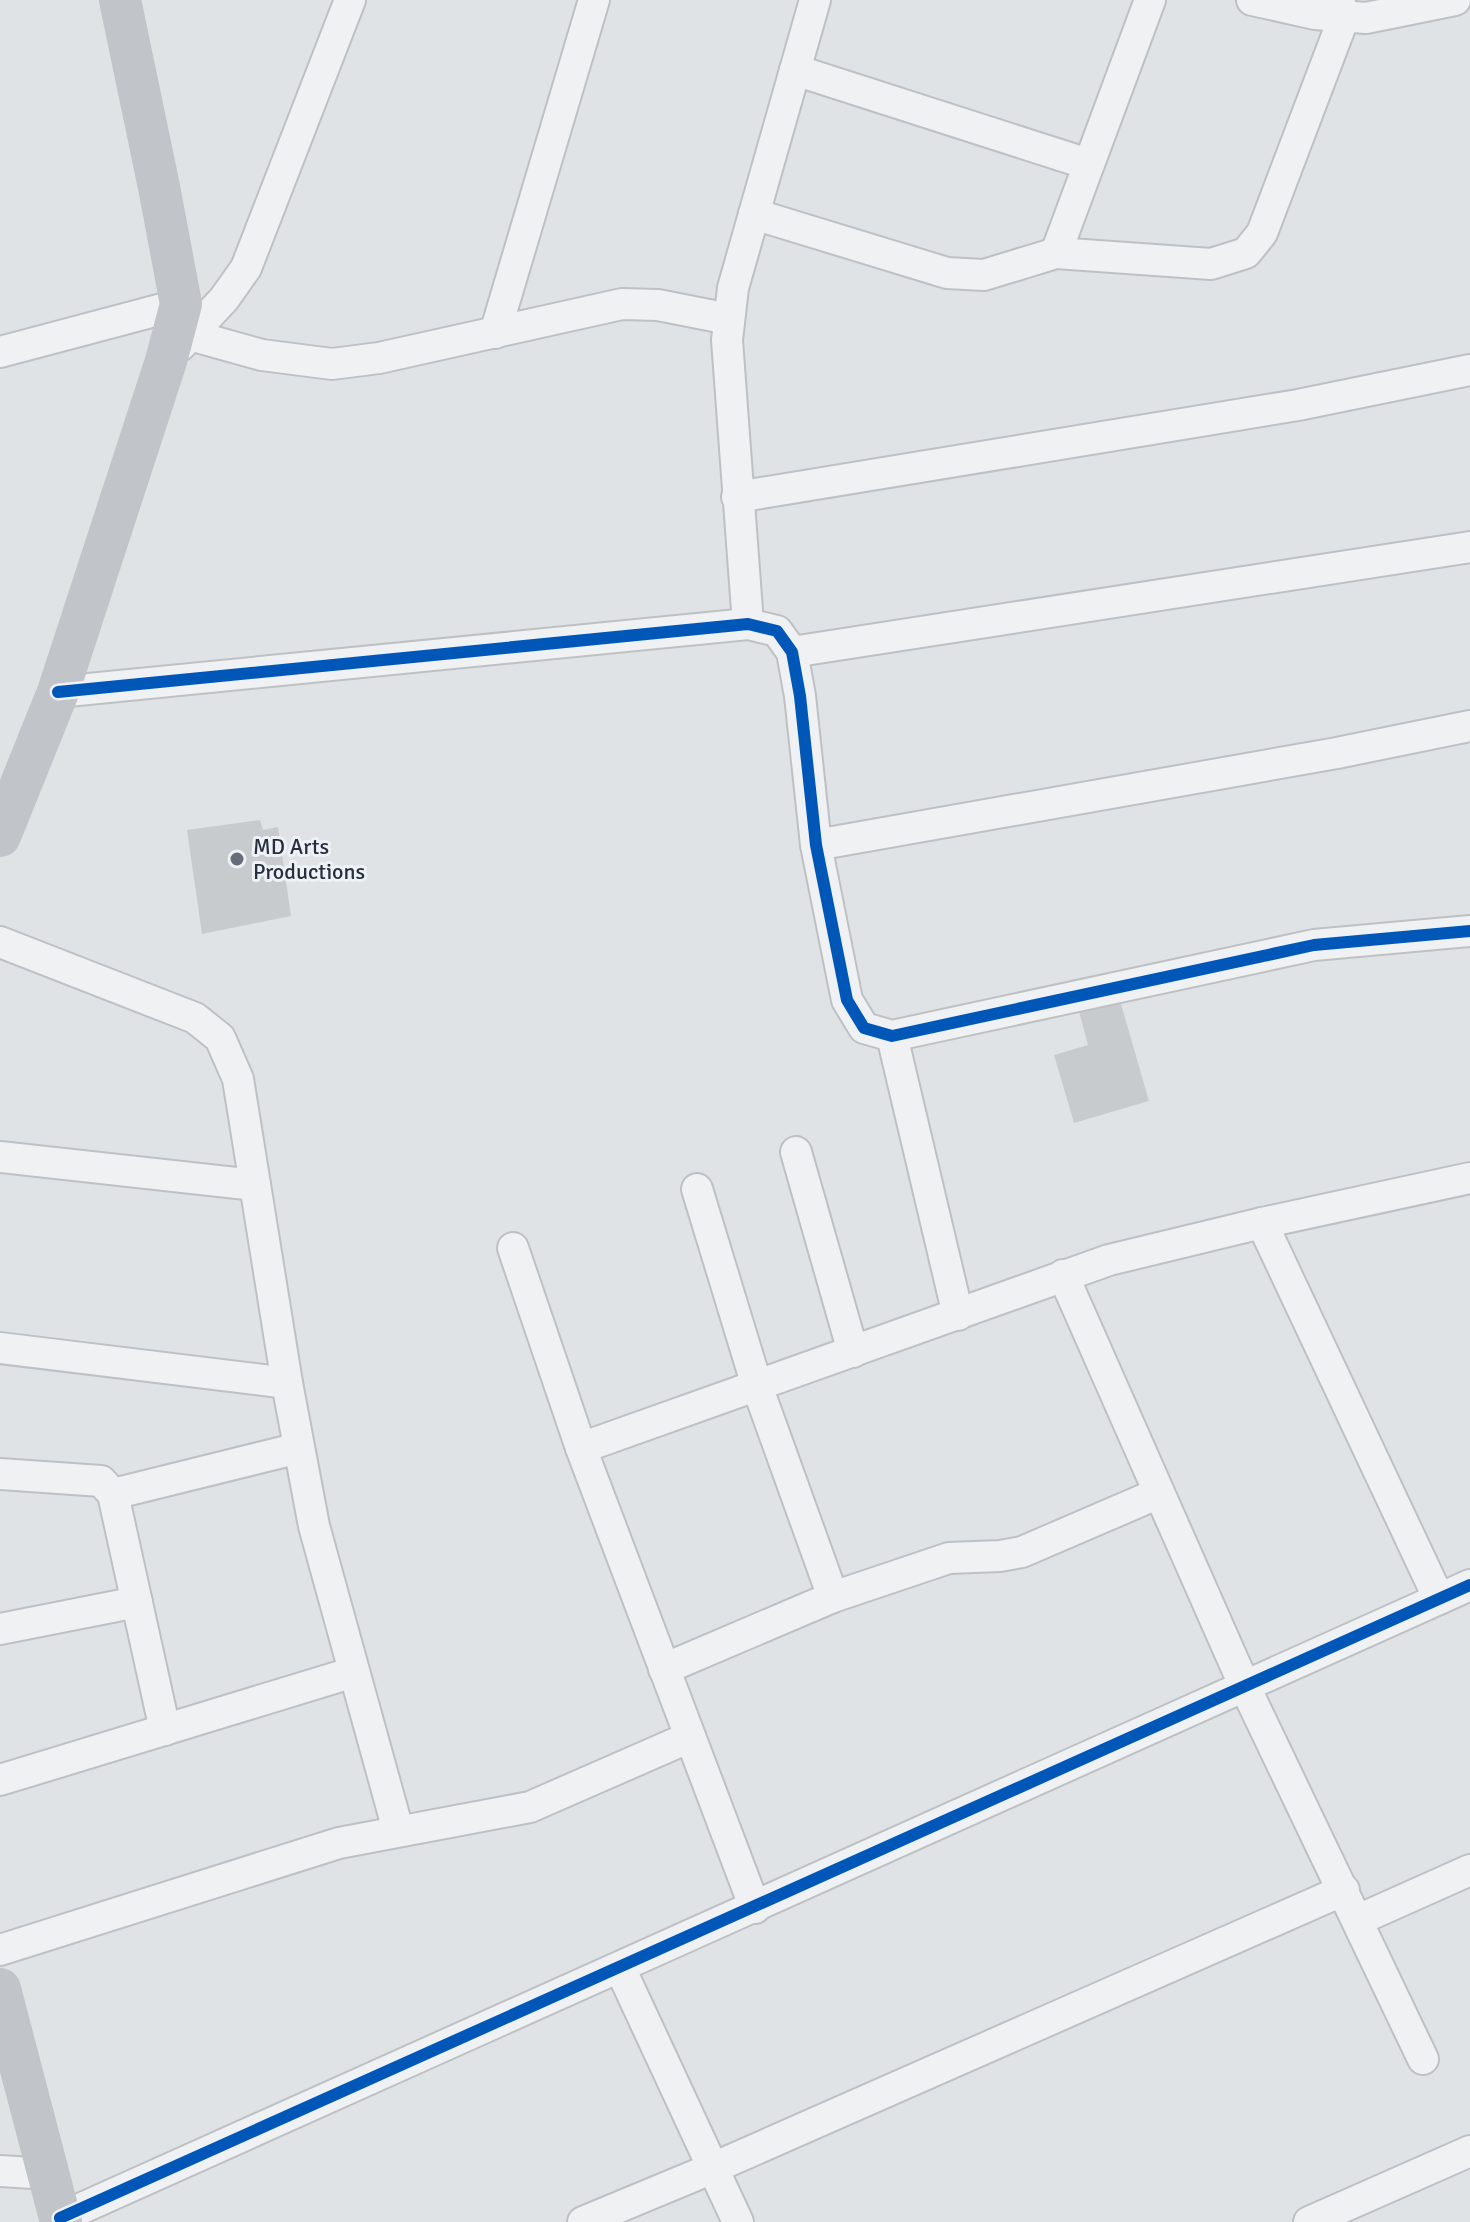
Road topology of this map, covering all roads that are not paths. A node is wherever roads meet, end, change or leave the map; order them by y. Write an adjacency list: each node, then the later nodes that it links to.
1 (120, 0): 14 (main road)
2 (350, 0): 14 (street)
3 (594, 0): 15 (street)
4 (815, 0): 9 (street)
5 (1150, 0): 10 (street)
6 (1252, 0): 8 (street)
7 (1455, 0): 8 (street)
8 (1342, 8): 12 (street)
9 (795, 70): 10 (street); 11 (street)
10 (1088, 164): 12 (street)
11 (754, 214): 12 (street); 13 (street)
12 (1056, 253)
13 (729, 319): 15 (street); 18 (street)
14 (179, 333): 15 (street); 16 (street); 22 (main road)
15 (495, 333)
16 (0, 352)
17 (1470, 370): 18 (street)
18 (737, 497): 20 (street)
19 (1470, 547): 21 (street)
20 (748, 624): 21 (street); 22 (street)
21 (792, 652): 25 (street)
22 (58, 692): 24 (main road)
23 (1470, 726): 25 (street)
24 (0, 836)
25 (816, 845): 28 (street)
26 (1470, 931): 28 (street)
27 (0, 942): 32 (street)
28 (892, 1036): 37 (street)
29 (796, 1152): 39 (street)
30 (0, 1157): 32 (street)
31 (1470, 1178): 34 (street)
32 (255, 1185): 40 (street)
33 (697, 1189): 41 (street)
34 (1262, 1223): 36 (street); 49 (street)
35 (513, 1248): 43 (street)
36 (1063, 1275): 37 (street); 45 (street)
37 (958, 1315): 39 (street)
38 (0, 1348): 40 (street)
39 (853, 1352): 41 (street)
40 (287, 1383): 42 (street)
41 (757, 1386): 43 (street); 48 (street)
42 (299, 1448): 46 (street); 53 (street)
43 (581, 1448): 52 (street)
44 (0, 1474): 46 (street)
45 (1159, 1493): 48 (street); 54 (street)
46 (113, 1494): 50 (street)
47 (1470, 1585): 49 (street)
48 (833, 1597): 52 (street)
49 (1439, 1599): 54 (street)
50 (137, 1602): 51 (street); 55 (street)
51 (0, 1629)
52 (664, 1669): 56 (street)
53 (354, 1672): 55 (street); 58 (street)
54 (1245, 1687): 60 (street); 61 (street)
55 (165, 1730): 57 (street)
56 (690, 1737): 58 (street); 61 (street)
57 (0, 1780)
58 (398, 1830): 63 (street)
59 (1470, 1870): 62 (street)
60 (1344, 1890): 62 (street); 68 (street)
61 (755, 1908): 64 (street)
62 (1358, 1920): 66 (street)
63 (0, 1950)
64 (620, 1968): 68 (street); 71 (street)
65 (0, 1989): 70 (main road)
66 (1423, 2059)
67 (1470, 2151): 72 (street)
68 (713, 2168): 73 (street); 74 (street)
69 (0, 2171): 70 (street)
70 (49, 2174): 71 (main road)
71 (60, 2220)
72 (1321, 2220)
73 (583, 2222)
74 (738, 2222)

